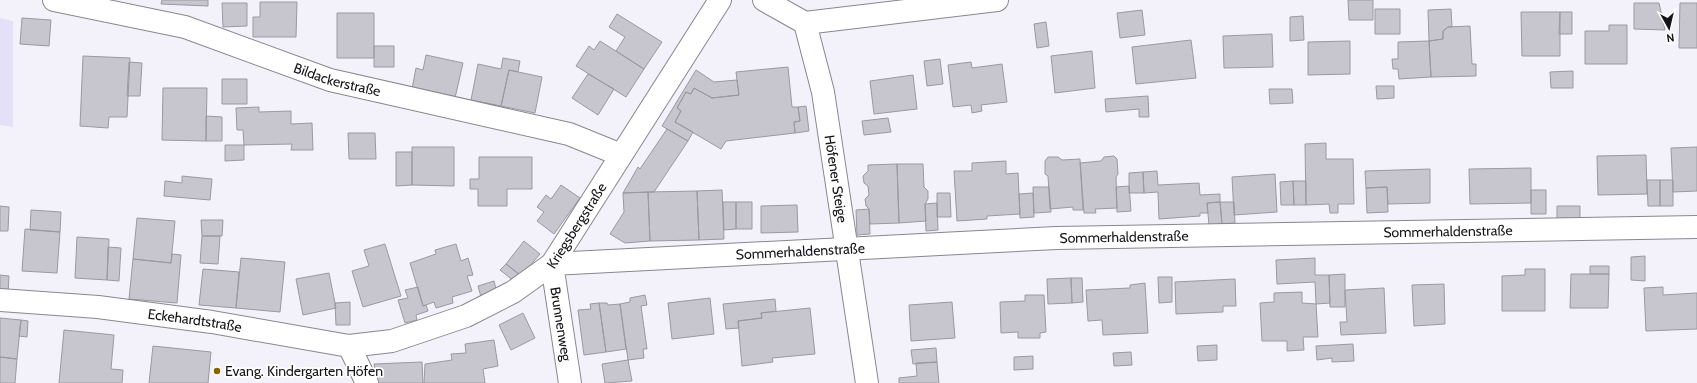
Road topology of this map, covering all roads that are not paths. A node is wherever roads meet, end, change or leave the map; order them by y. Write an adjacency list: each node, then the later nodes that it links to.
1 (54, 0): 6 (street, Bildackerstraße)
2 (720, 0): 6 (street, Kriegsbergstraße)
3 (764, 0): 5 (street)
4 (997, 0): 5 (street)
5 (805, 22): 8 (street, Höfener Steige)
6 (622, 155): 9 (street, Kriegsbergstraße)
7 (1697, 227): 8 (street, Sommerhaldenstraße)
8 (847, 250): 9 (street, Sommerhaldenstraße); 14 (street, Höfener Steige)
9 (552, 264): 11 (street, Kriegsbergstraße); 13 (street, Brunnenweg)
10 (0, 300): 11 (street, Eckehardtstraße)
11 (349, 346): 12 (street)
12 (367, 383)
13 (570, 383)
14 (868, 383)

